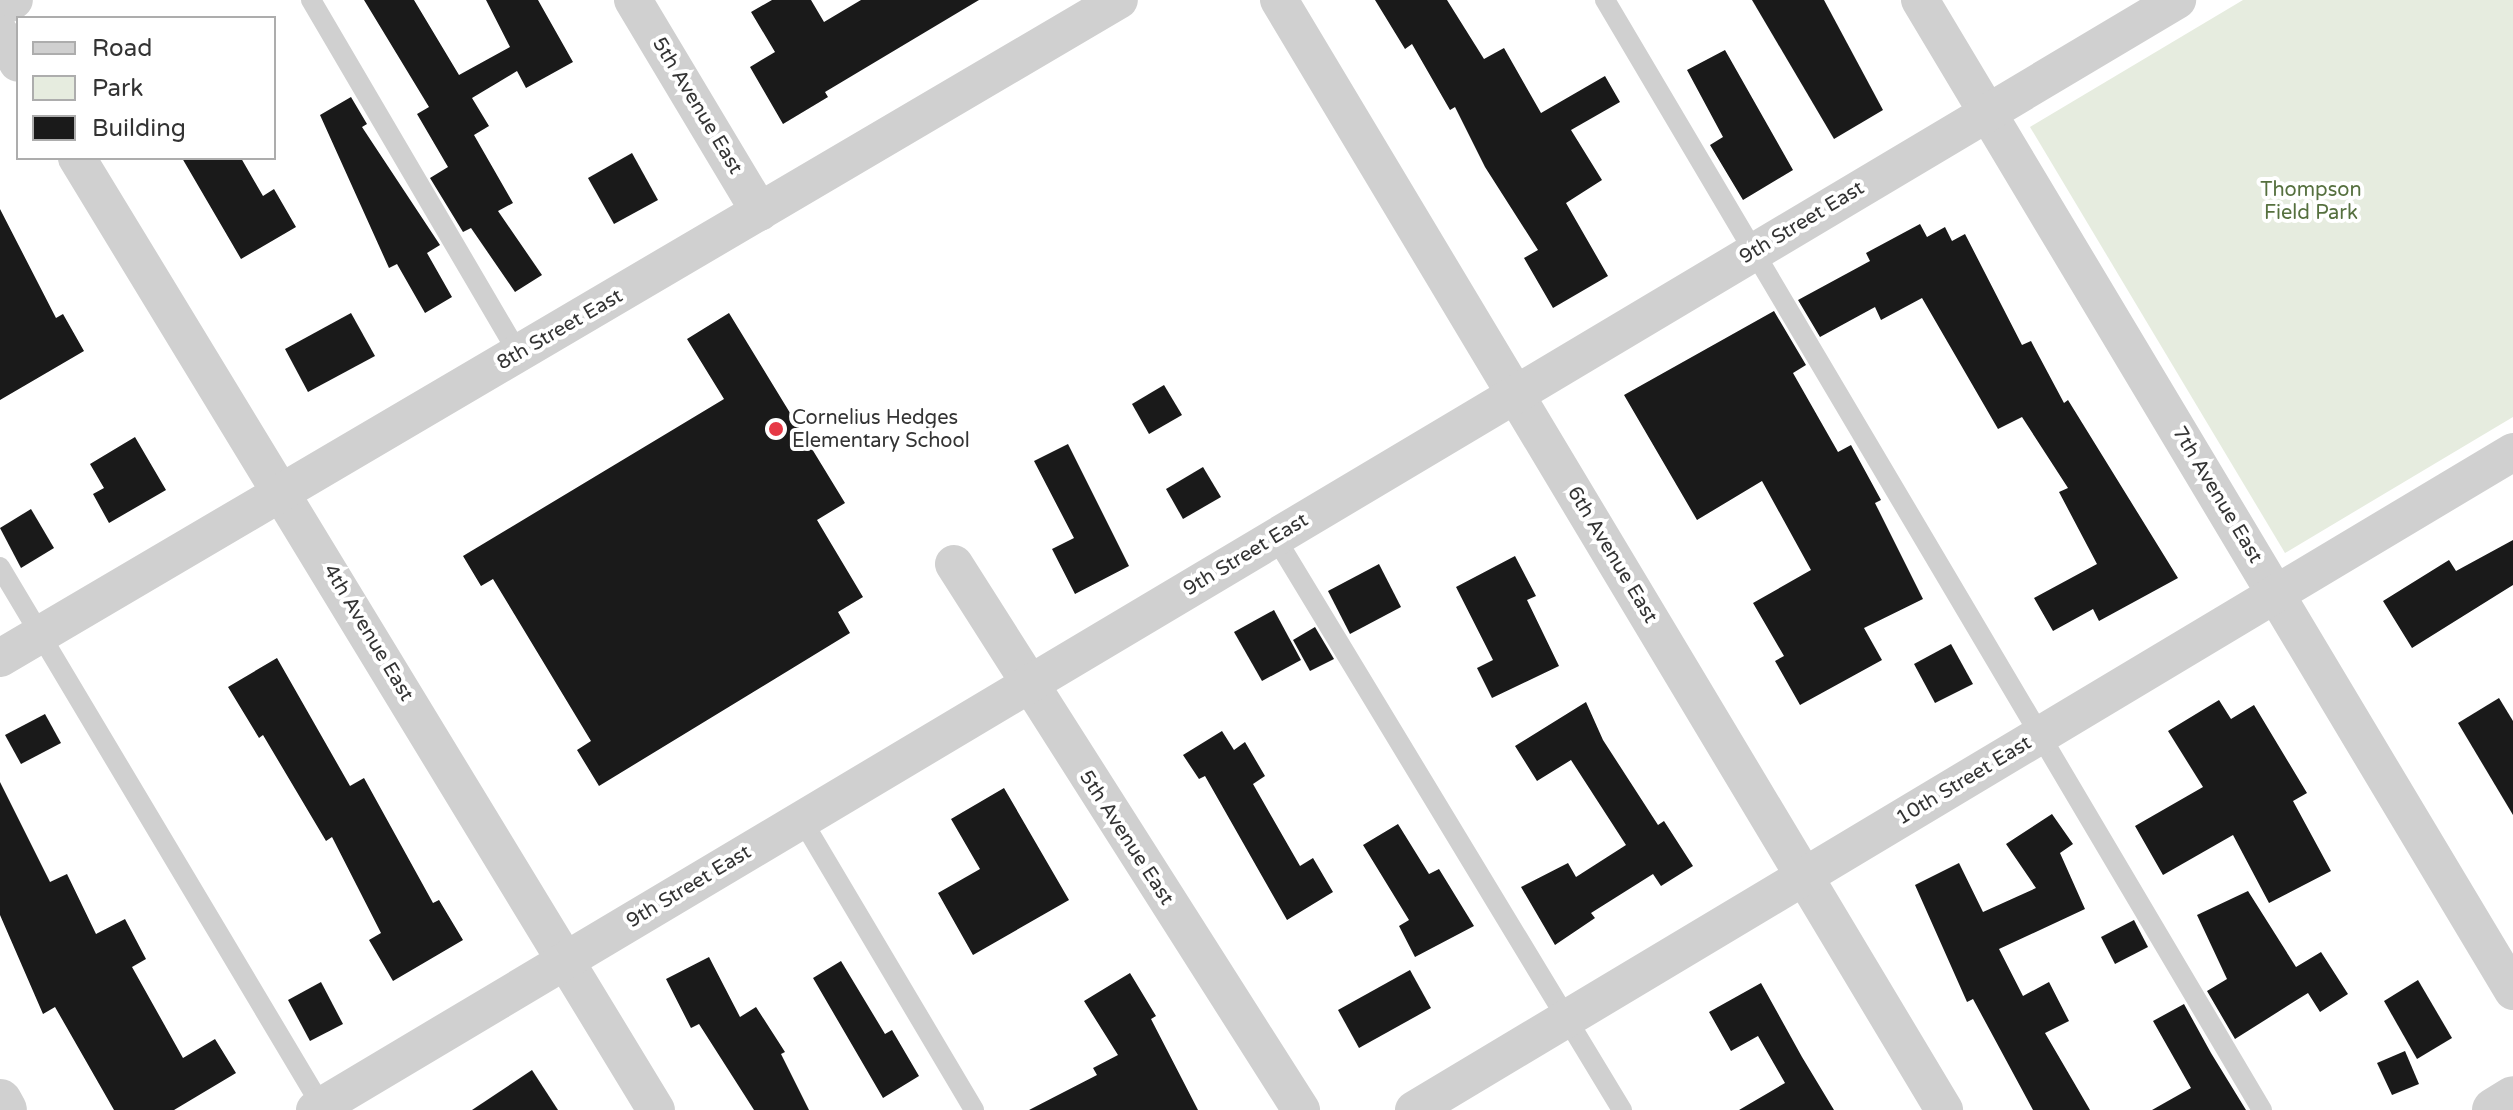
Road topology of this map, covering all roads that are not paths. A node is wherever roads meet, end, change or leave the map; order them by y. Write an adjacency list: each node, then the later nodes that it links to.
1 (14, 0): 9 (street)
2 (311, 0): 16 (lane)
3 (633, 0): 14 (street, 5th Avenue East)
4 (1119, 0): 14 (street, 8th Street East)
5 (1279, 0): 17 (street, 6th Avenue East)
6 (1605, 0): 15 (lane)
7 (1920, 0): 12 (street, 7th Avenue East)
8 (2177, 0): 12 (street, 9th Street East)
9 (0, 8)
10 (0, 34): 11 (street)
11 (16, 60)
12 (1987, 112): 15 (street, 9th Street East); 23 (street, 7th Avenue East)
13 (78, 160): 19 (street, 4th Avenue East)
14 (760, 212): 16 (street, 8th Street East)
15 (1756, 250): 17 (street, 9th Street East); 27 (lane)
16 (519, 354): 19 (street, 8th Street East)
17 (1516, 394): 20 (street, 9th Street East); 29 (street, 6th Avenue East)
18 (2513, 452): 23 (street, 10th Street East)
19 (284, 492): 24 (street, 8th Street East); 30 (street, 4th Avenue East)
20 (1275, 537): 26 (street, 9th Street East); 32 (lane)
21 (954, 564): 26 (street, 5th Avenue East)
22 (0, 567): 24 (lane)
23 (2277, 594): 27 (street, 10th Street East); 31 (street, 7th Avenue East)
24 (40, 635): 25 (street, 8th Street East); 35 (lane)
25 (0, 658)
26 (1028, 685): 28 (street, 9th Street East); 39 (street, 5th Avenue East)
27 (2041, 735): 29 (street, 10th Street East); 43 (lane)
28 (802, 820): 30 (street, 9th Street East); 38 (lane)
29 (1804, 877): 32 (street, 10th Street East); 42 (street, 6th Avenue East)
30 (566, 960): 35 (street, 9th Street East); 37 (street, 4th Avenue East)
31 (2513, 991)
32 (1568, 1018): 40 (street, 10th Street East); 41 (lane)
33 (2513, 1098): 44 (street)
34 (0, 1101): 36 (street)
35 (320, 1109)
36 (5, 1110)
37 (656, 1110)
38 (974, 1110)
39 (1301, 1110)
40 (1414, 1110)
41 (1622, 1110)
42 (1944, 1110)
43 (2262, 1110)
44 (2494, 1110)

